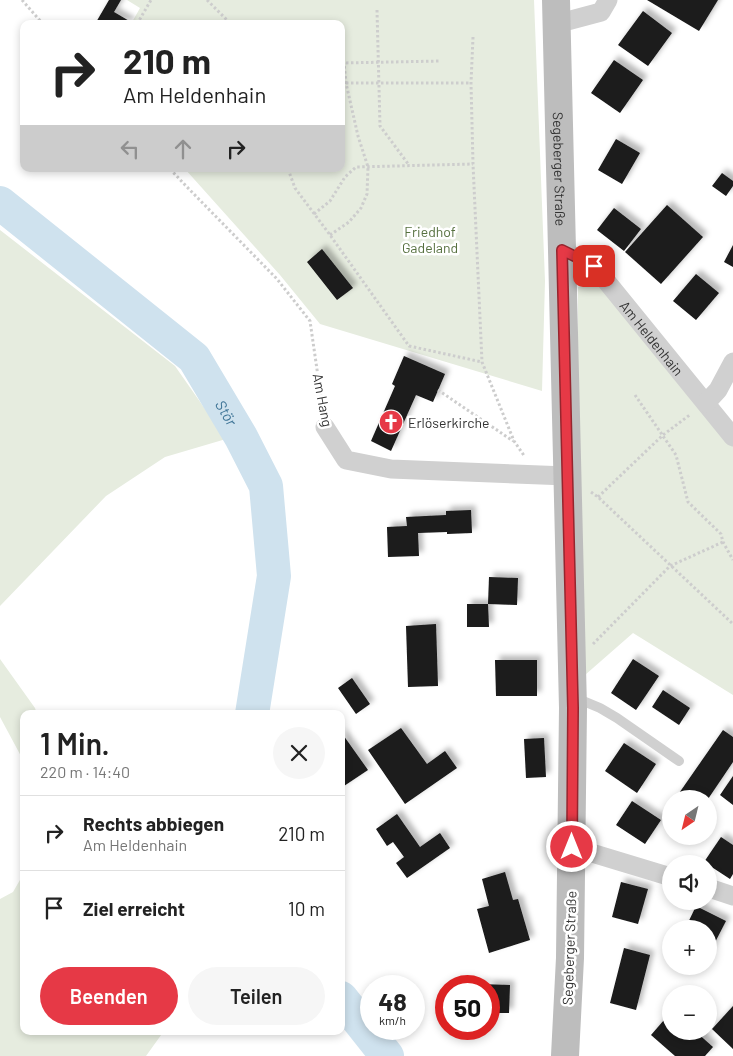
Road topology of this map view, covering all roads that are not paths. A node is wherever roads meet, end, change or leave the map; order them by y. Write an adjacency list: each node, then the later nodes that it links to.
1 (608, 0): 2 (street)
2 (556, 12): 3 (main road, Segeberger Straße)
3 (562, 250): 5 (street, Am Heldenhain); 8 (main road, Segeberger Straße)
4 (733, 362): 5 (street)
5 (706, 403): 7 (street, Am Heldenhain)
6 (325, 427): 8 (street, Am Hang)
7 (733, 437)
8 (567, 476): 9 (main road, Segeberger Straße)
9 (572, 697): 10 (lane); 11 (main road, Segeberger Straße)
10 (679, 761)
11 (572, 847): 12 (street); 15 (main road, Segeberger Straße)
12 (662, 874)
13 (717, 891): 14 (street)
14 (733, 896)
15 (565, 1056)

